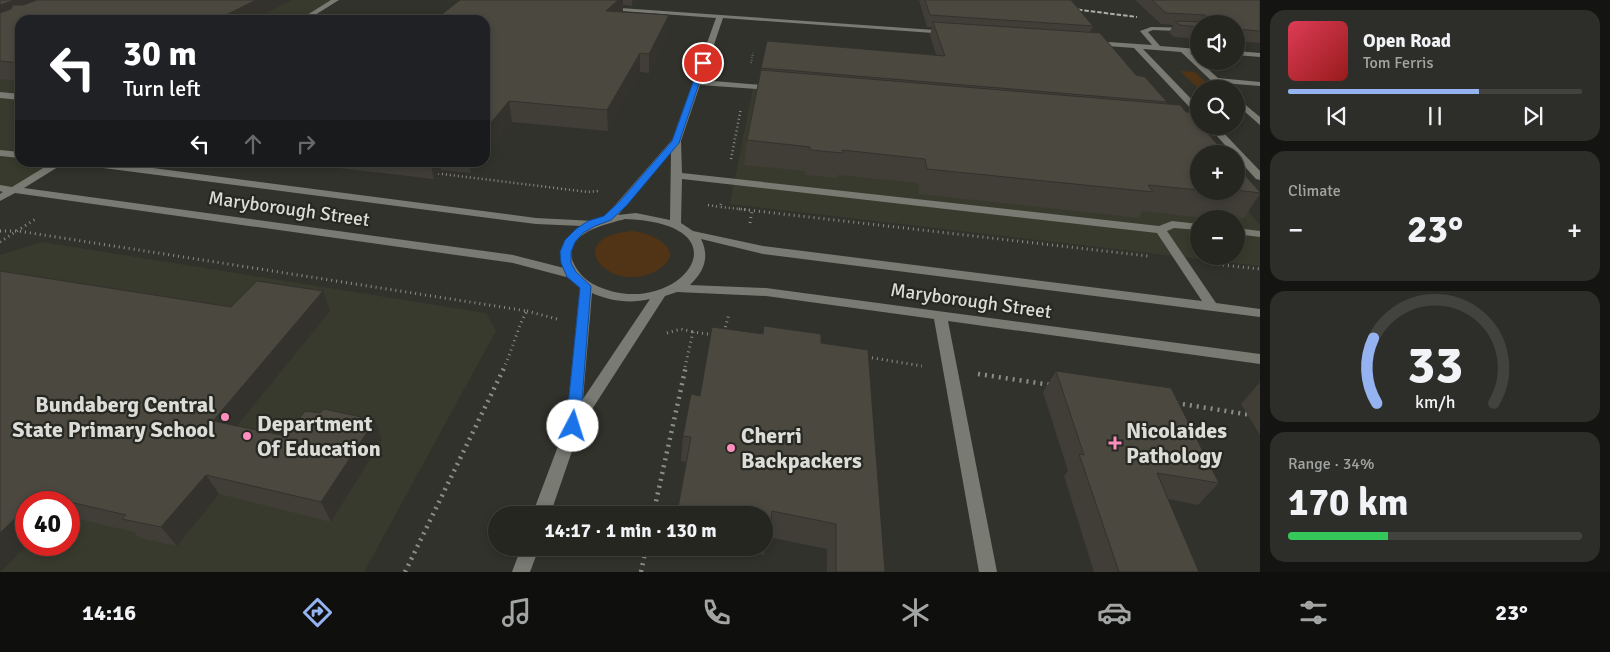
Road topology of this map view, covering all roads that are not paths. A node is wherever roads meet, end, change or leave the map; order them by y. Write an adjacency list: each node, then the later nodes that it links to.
1 (336, 0): 3 (street)
2 (601, 7): 4 (street)
3 (310, 15)
4 (720, 16): 6 (street); 15 (street)
5 (1190, 30): 9 (street)
6 (957, 33)
7 (1090, 43): 8 (street)
8 (1136, 46): 9 (street); 21 (street)
9 (1158, 48): 10 (street)
10 (1184, 50): 11 (street); 14 (street)
11 (1190, 50)
12 (1245, 54): 13 (street)
13 (1260, 55)
14 (1216, 80)
15 (697, 82): 18 (street); 25 (street)
16 (1245, 83): 17 (street)
17 (1260, 84)
18 (779, 89)
19 (0, 95): 20 (street)
20 (15, 96)
21 (1190, 103)
22 (1245, 108): 23 (street)
23 (1260, 122)
24 (1221, 135): 31 (street)
25 (676, 142): 30 (street); 35 (street)
26 (0, 152): 27 (street)
27 (15, 154)
28 (53, 167): 33 (street)
29 (119, 167): 36 (street, Maryborough Street)
30 (676, 175): 37 (street); 39 (street)
31 (1260, 177)
32 (0, 188): 33 (street, Maryborough Street)
33 (14, 190): 34 (street); 43 (street, Maryborough Street)
34 (0, 198)
35 (608, 218): 36 (street); 37 (street)
36 (592, 224): 43 (street)
37 (675, 224): 41 (street)
38 (1190, 226): 39 (street)
39 (1161, 230): 47 (street)
40 (1245, 232): 42 (street)
41 (688, 233): 45 (street); 47 (street, Maryborough Street)
42 (1260, 234)
43 (571, 274): 44 (street)
44 (586, 286): 46 (street); 51 (street)
45 (676, 288): 46 (street); 49 (street, Maryborough Street)
46 (660, 295): 51 (street)
47 (1212, 307): 48 (street, Maryborough Street)
48 (1260, 313)
49 (940, 316): 50 (street, Maryborough Street); 55 (street)
50 (1260, 359)
51 (573, 426): 52 (street)
52 (544, 506)
53 (527, 556): 54 (street)
54 (521, 572)
55 (988, 572)

